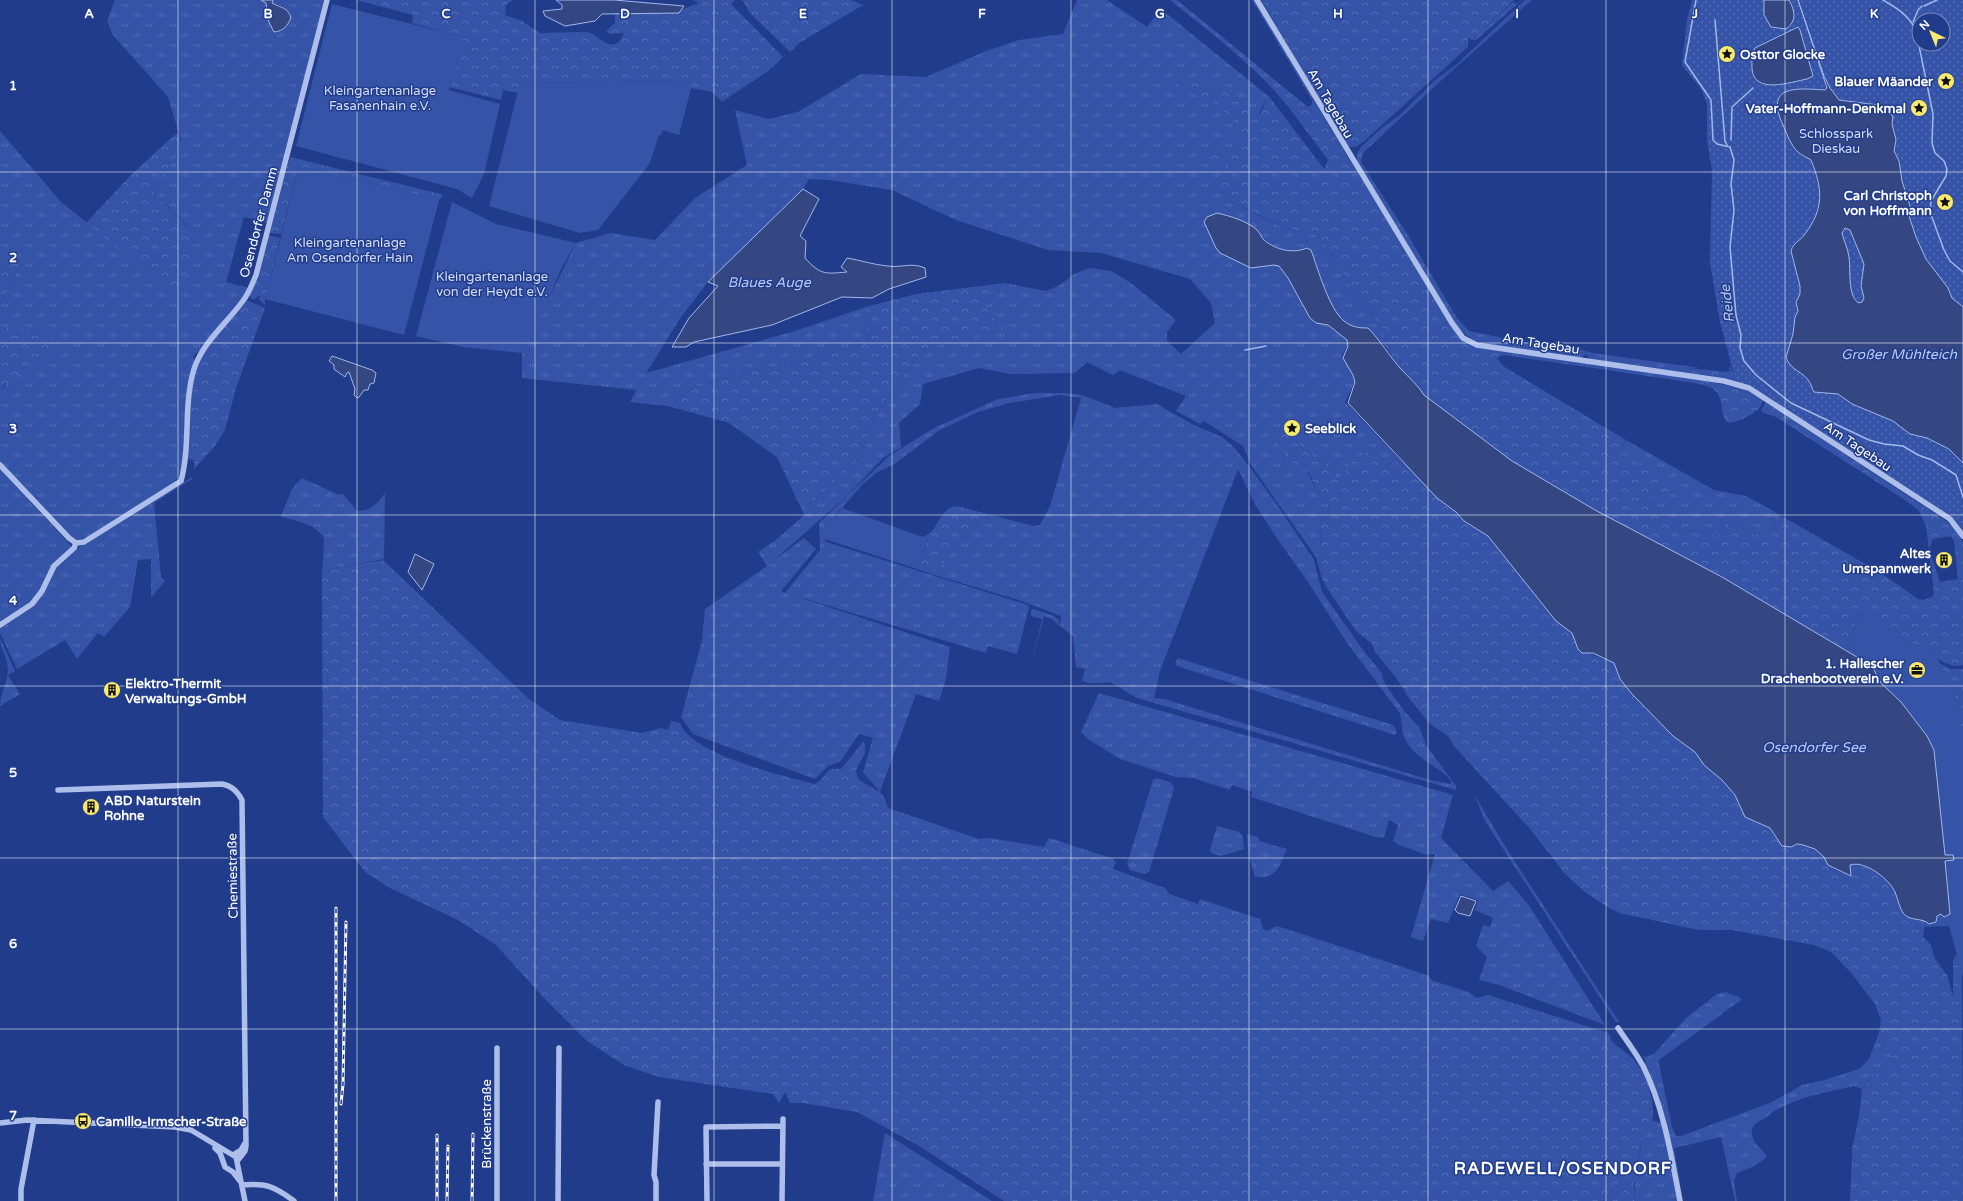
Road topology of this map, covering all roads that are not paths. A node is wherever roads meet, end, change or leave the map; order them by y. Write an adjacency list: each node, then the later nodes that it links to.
1 (327, 0): 5 (street, Osendorfer Damm)
2 (1257, 0): 4 (street, Am Tagebau)
3 (0, 465): 5 (street)
4 (1963, 536)
5 (76, 542): 6 (street)
6 (0, 625)
7 (58, 790): 17 (street, Chemiestraße)
8 (1618, 1028): 33 (street)
9 (497, 1048): 28 (street, Brückenstraße)
10 (559, 1048): 29 (street)
11 (658, 1102): 30 (street)
12 (783, 1119): 15 (street)
13 (34, 1120): 14 (street); 16 (street); 25 (street)
14 (0, 1123)
15 (782, 1126): 21 (street); 22 (street)
16 (212, 1142): 18 (street); 19 (street)
17 (245, 1143): 18 (street); 20 (street, Chemiestraße)
18 (231, 1154): 19 (street); 20 (street)
19 (223, 1160): 23 (street)
20 (237, 1163): 23 (street); 24 (street)
21 (706, 1164): 22 (street); 31 (street)
22 (782, 1164): 32 (street)
23 (229, 1169): 24 (street)
24 (241, 1183): 26 (street); 27 (street)
25 (21, 1201)
26 (245, 1201)
27 (294, 1201)
28 (497, 1201)
29 (558, 1201)
30 (656, 1201)
31 (707, 1201)
32 (782, 1201)
33 (1680, 1201)

